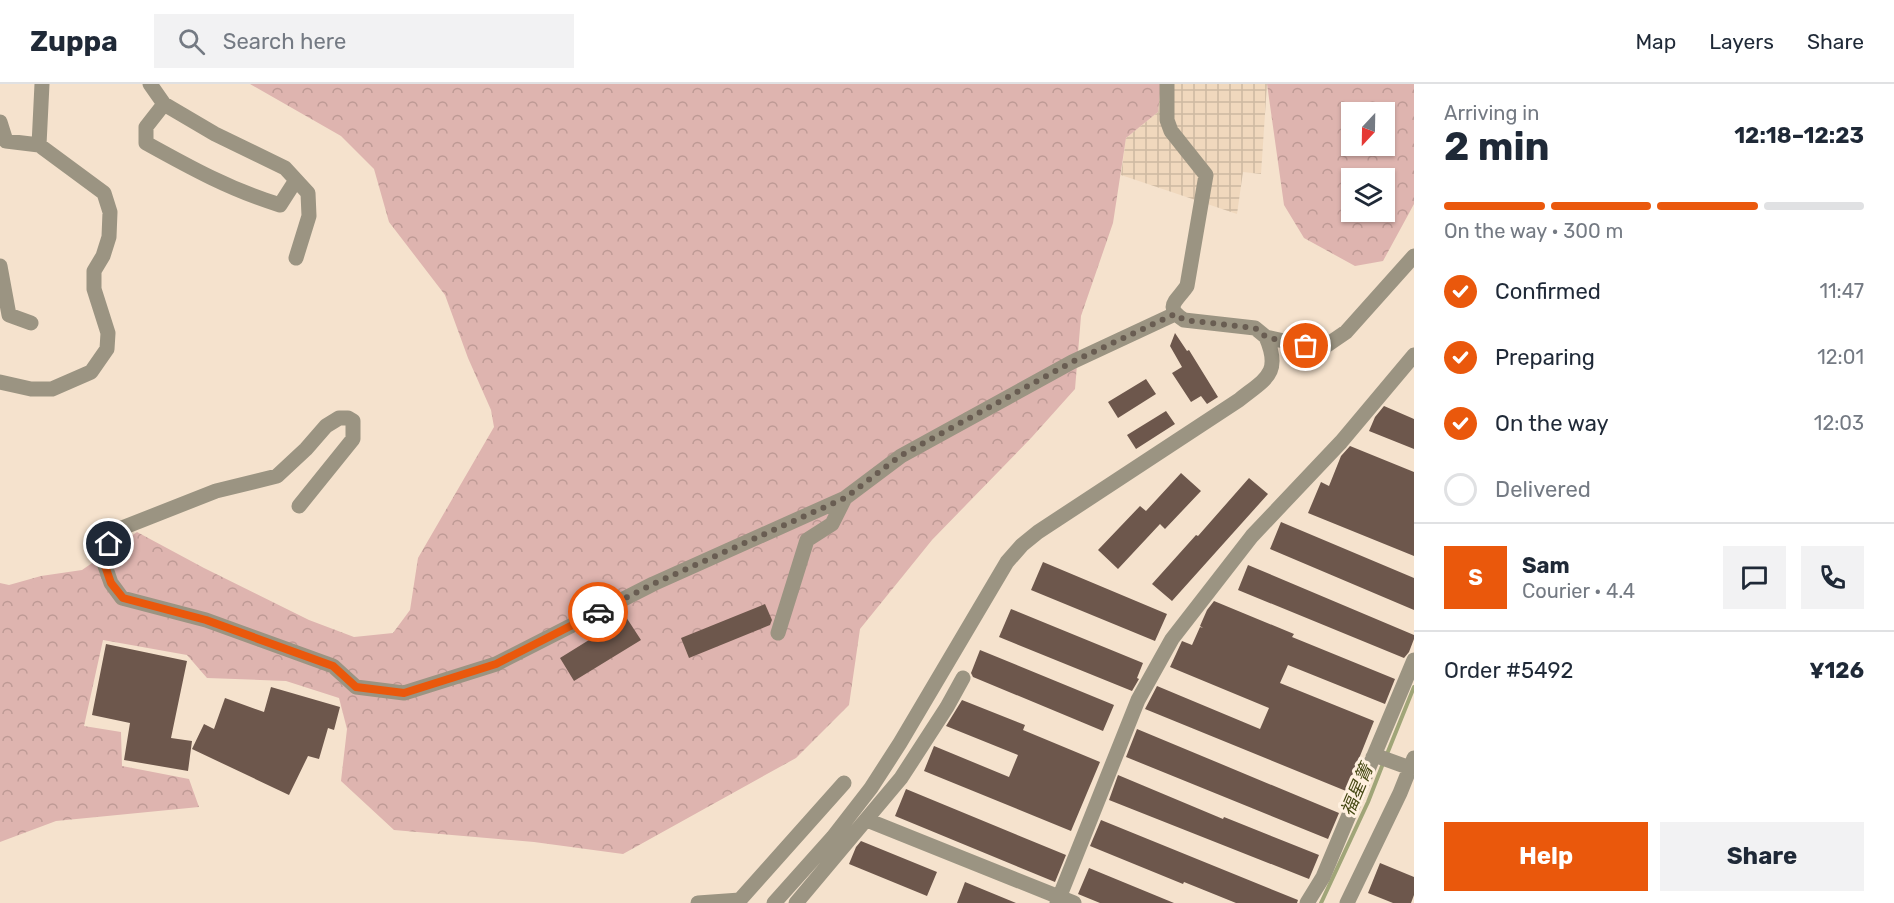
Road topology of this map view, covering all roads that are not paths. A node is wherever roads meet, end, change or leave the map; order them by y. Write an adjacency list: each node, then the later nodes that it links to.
1 (42, 84): 6 (street)
2 (150, 84): 4 (street)
3 (1167, 84): 11 (street)
4 (164, 104): 7 (street); 7 (street)
5 (0, 122): 6 (street)
6 (39, 145): 15 (street)
7 (296, 180): 9 (street)
8 (1414, 256): 13 (street)
9 (296, 258)
10 (0, 266): 12 (street)
11 (1175, 314): 13 (street); 16 (street)
12 (32, 323)
13 (1266, 337): 28 (street)
14 (1414, 355): 26 (street)
15 (0, 382)
16 (845, 498): 17 (street); 18 (street)
17 (298, 506)
18 (778, 633)
19 (1414, 660): 21 (street)
20 (963, 678): 24 (street)
21 (1375, 756): 22 (street); 30 (street)
22 (1412, 763): 31 (street)
23 (844, 783): 25 (street)
24 (867, 820): 26 (street); 29 (street)
25 (738, 901): 27 (street)
26 (1063, 901)
27 (698, 903)
28 (774, 903)
29 (796, 903)
30 (1307, 903)
31 (1347, 903)

